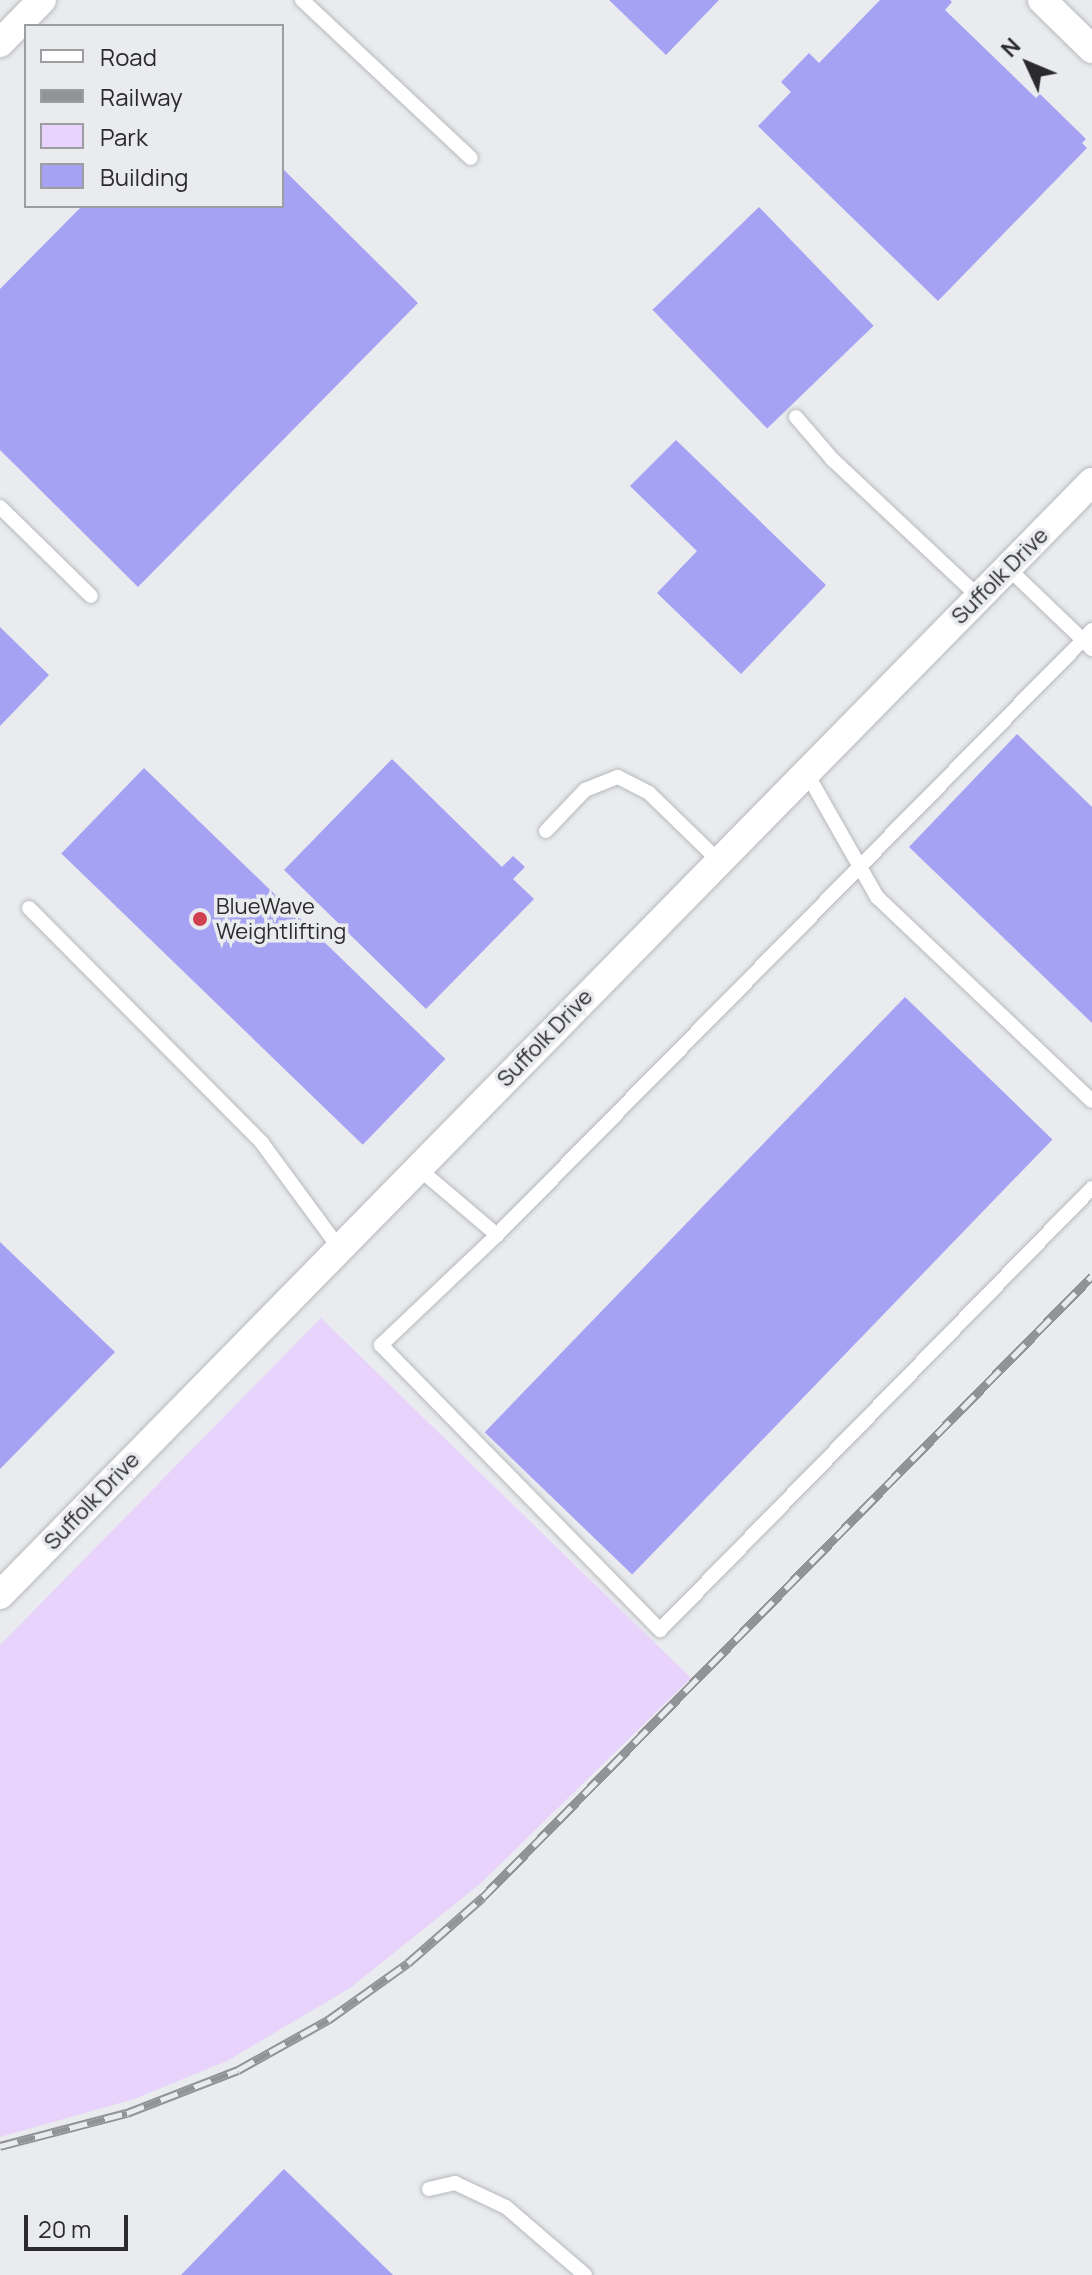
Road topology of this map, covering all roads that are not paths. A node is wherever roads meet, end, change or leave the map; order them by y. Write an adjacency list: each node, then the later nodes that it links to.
1 (42, 0): 4 (street)
2 (302, 0): 6 (lane)
3 (1042, 0): 5 (street)
4 (0, 43)
5 (1092, 49)
6 (471, 158)
7 (796, 417): 12 (lane)
8 (1092, 482): 10 (street, Suffolk Drive)
9 (0, 507): 11 (lane)
10 (1008, 568): 12 (street, Suffolk Drive); 13 (lane)
11 (91, 596)
12 (979, 597): 14 (street, Suffolk Drive)
13 (1089, 640): 17 (lane)
14 (806, 772): 16 (street, Suffolk Drive); 17 (lane)
15 (546, 831): 16 (lane)
16 (719, 861): 20 (street, Suffolk Drive)
17 (860, 866): 19 (lane); 22 (lane)
18 (29, 908): 23 (lane)
19 (1092, 1101)
20 (418, 1168): 22 (lane); 23 (street, Suffolk Drive)
21 (1092, 1188): 22 (lane)
22 (497, 1235)
23 (339, 1248): 24 (street, Suffolk Drive)
24 (0, 1595)
25 (429, 2189): 26 (lane)
26 (585, 2275)

